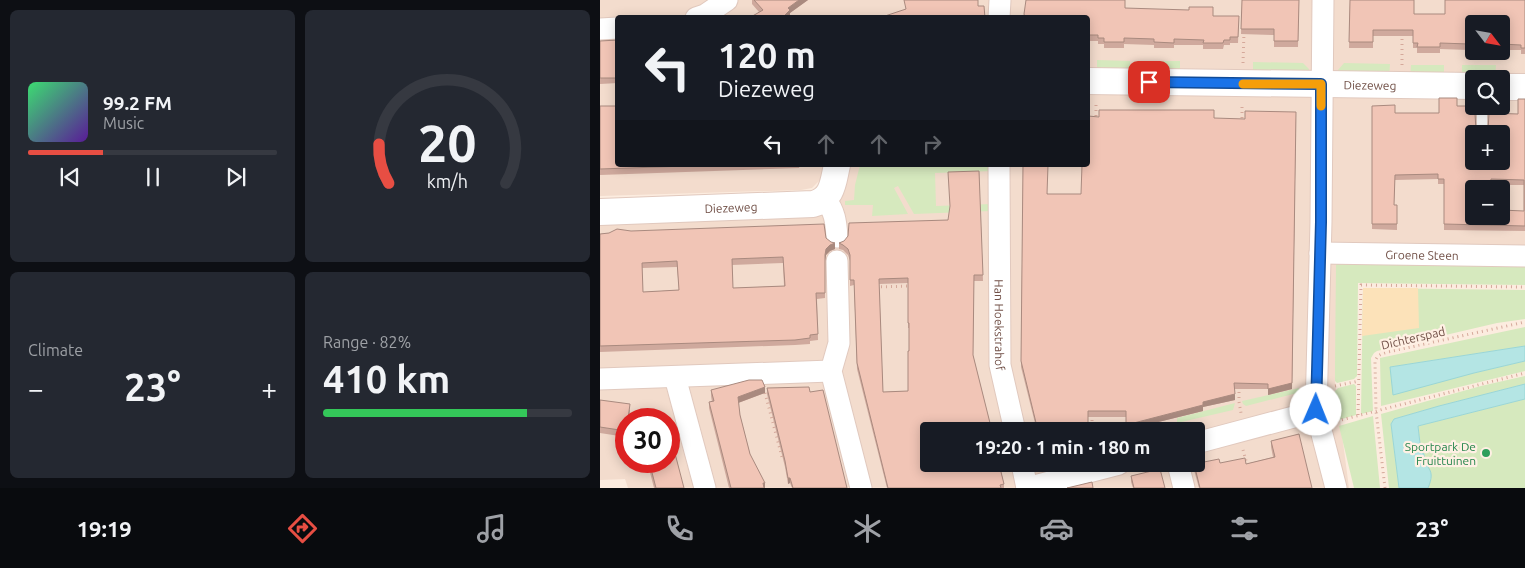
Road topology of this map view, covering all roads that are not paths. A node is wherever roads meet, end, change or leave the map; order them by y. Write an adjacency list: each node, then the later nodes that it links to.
1 (727, 0): 4 (street)
2 (1000, 0): 5 (street)
3 (1323, 0): 9 (street)
4 (700, 11)
5 (1000, 15)
6 (615, 28): 7 (street)
7 (600, 29)
8 (1092, 81): 9 (street, Diezeweg)
9 (1321, 84): 10 (street, Diezeweg); 18 (street)
10 (1465, 86)
11 (1510, 87): 12 (street)
12 (1525, 87)
13 (837, 167): 15 (street)
14 (999, 167): 25 (street, Han Hoekstrahof)
15 (825, 199): 16 (street, Diezeweg); 17 (street)
16 (600, 212)
17 (837, 237)
18 (1320, 253): 19 (street, Groene Steen); 24 (street)
19 (1525, 256)
20 (837, 261): 21 (street)
21 (831, 370): 22 (street); 31 (street)
22 (675, 377): 23 (street); 30 (street)
23 (600, 379)
24 (1325, 412): 26 (street); 34 (street)
25 (1013, 422)
26 (1205, 441)
27 (1024, 472): 32 (street)
28 (1088, 472): 32 (street)
29 (1180, 472): 33 (street)
30 (705, 488)
31 (861, 488)
32 (1027, 488)
33 (1184, 488)
34 (1336, 488)

